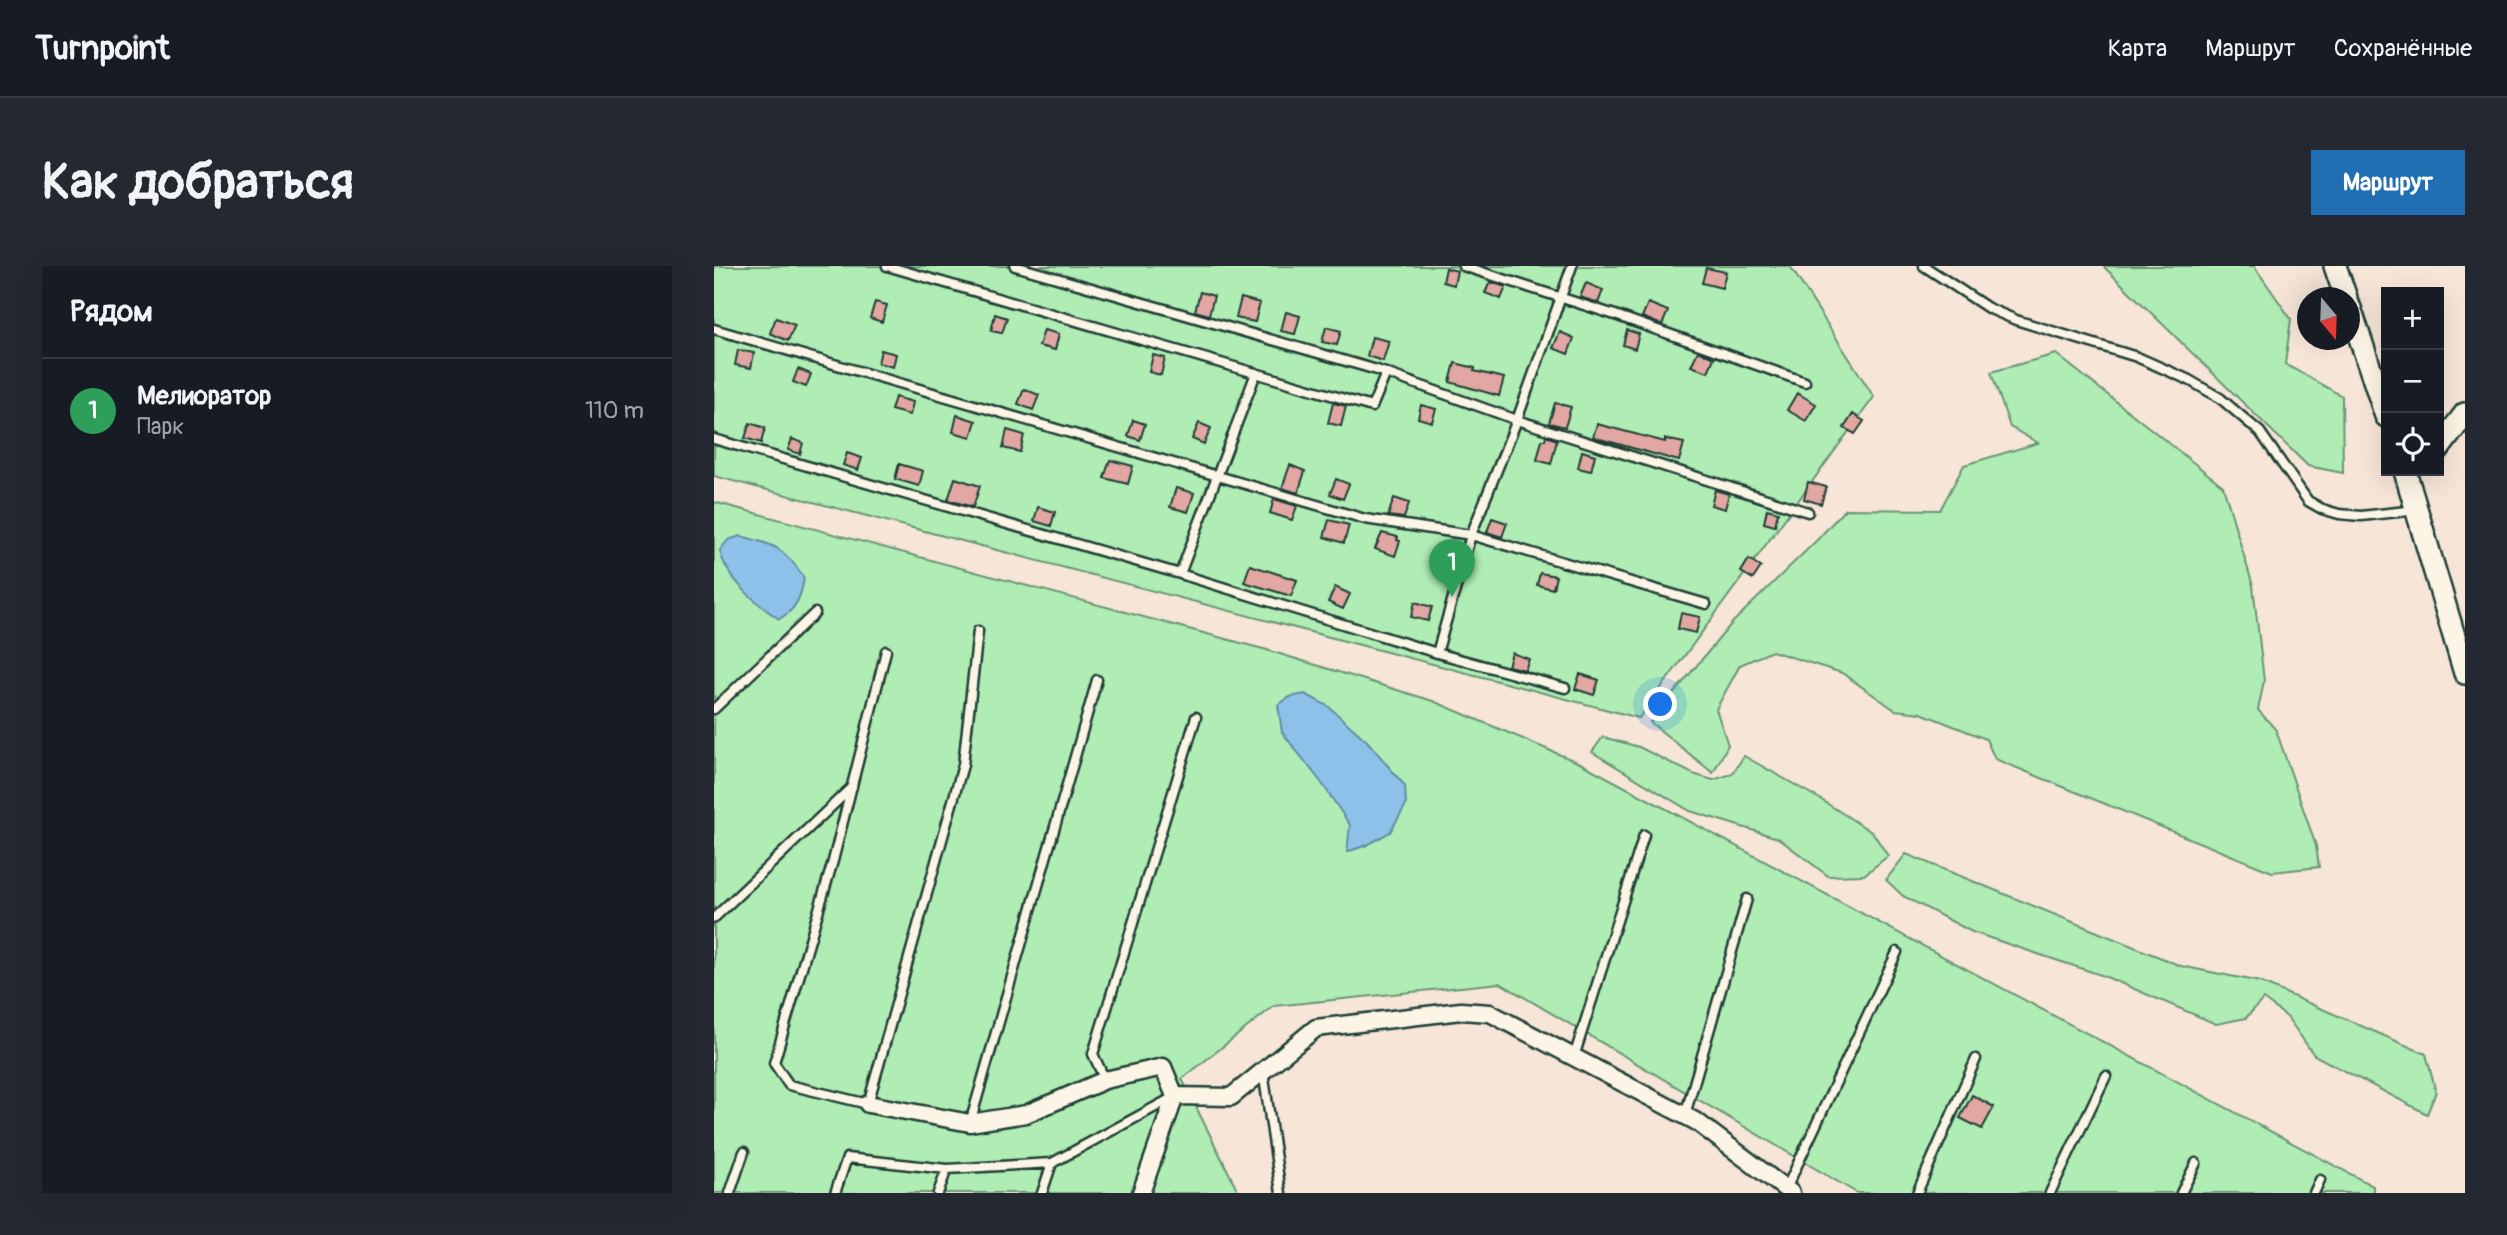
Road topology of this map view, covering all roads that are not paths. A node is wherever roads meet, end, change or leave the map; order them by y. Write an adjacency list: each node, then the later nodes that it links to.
1 (887, 266): 11 (lane)
2 (1015, 266): 12 (lane)
3 (1462, 266): 8 (lane)
4 (1572, 266): 8 (lane)
5 (1924, 266): 21 (lane)
6 (2335, 266): 7 (street)
7 (2342, 287)
8 (1560, 298): 13 (lane); 16 (lane)
9 (714, 330): 20 (lane)
10 (2360, 338): 14 (street)
11 (1256, 373): 12 (lane); 20 (lane)
12 (1385, 373): 16 (lane)
13 (1805, 382)
14 (2385, 413)
15 (2465, 414): 18 (street)
16 (1517, 420): 22 (lane); 23 (lane)
17 (714, 439): 24 (lane)
18 (2444, 441)
19 (2412, 476): 21 (street)
20 (1217, 477): 23 (lane); 24 (lane)
21 (2418, 510): 30 (street)
22 (1808, 512)
23 (1471, 535): 25 (lane); 29 (lane)
24 (1180, 574): 29 (lane)
25 (1706, 604)
26 (815, 613): 33 (lane)
27 (978, 631): 46 (lane)
28 (886, 651): 35 (lane)
29 (1437, 653): 32 (lane)
30 (2465, 673)
31 (1097, 680): 48 (lane)
32 (1565, 688)
33 (714, 709)
34 (1196, 718): 44 (lane)
35 (852, 787): 38 (lane); 46 (lane)
36 (1644, 835): 40 (lane)
37 (1747, 899): 47 (lane)
38 (714, 918)
39 (1897, 953): 54 (lane)
40 (1574, 1057): 42 (street); 47 (street)
41 (1976, 1059): 61 (lane)
42 (1263, 1071): 45 (street); 60 (lane)
43 (2106, 1076): 62 (lane)
44 (1105, 1080): 45 (street); 48 (street)
45 (1175, 1096): 50 (lane); 59 (street)
46 (868, 1104): 48 (street)
47 (1685, 1115): 54 (street)
48 (970, 1123)
49 (744, 1152): 55 (lane)
50 (1052, 1163): 52 (lane); 58 (lane)
51 (2196, 1163): 63 (lane)
52 (947, 1169): 56 (lane); 57 (lane)
53 (2320, 1180): 64 (lane)
54 (1789, 1191)
55 (730, 1193)
56 (835, 1193)
57 (938, 1193)
58 (1042, 1193)
59 (1141, 1193)
60 (1281, 1193)
61 (1917, 1193)
62 (2050, 1193)
63 (2181, 1193)
64 (2314, 1193)

